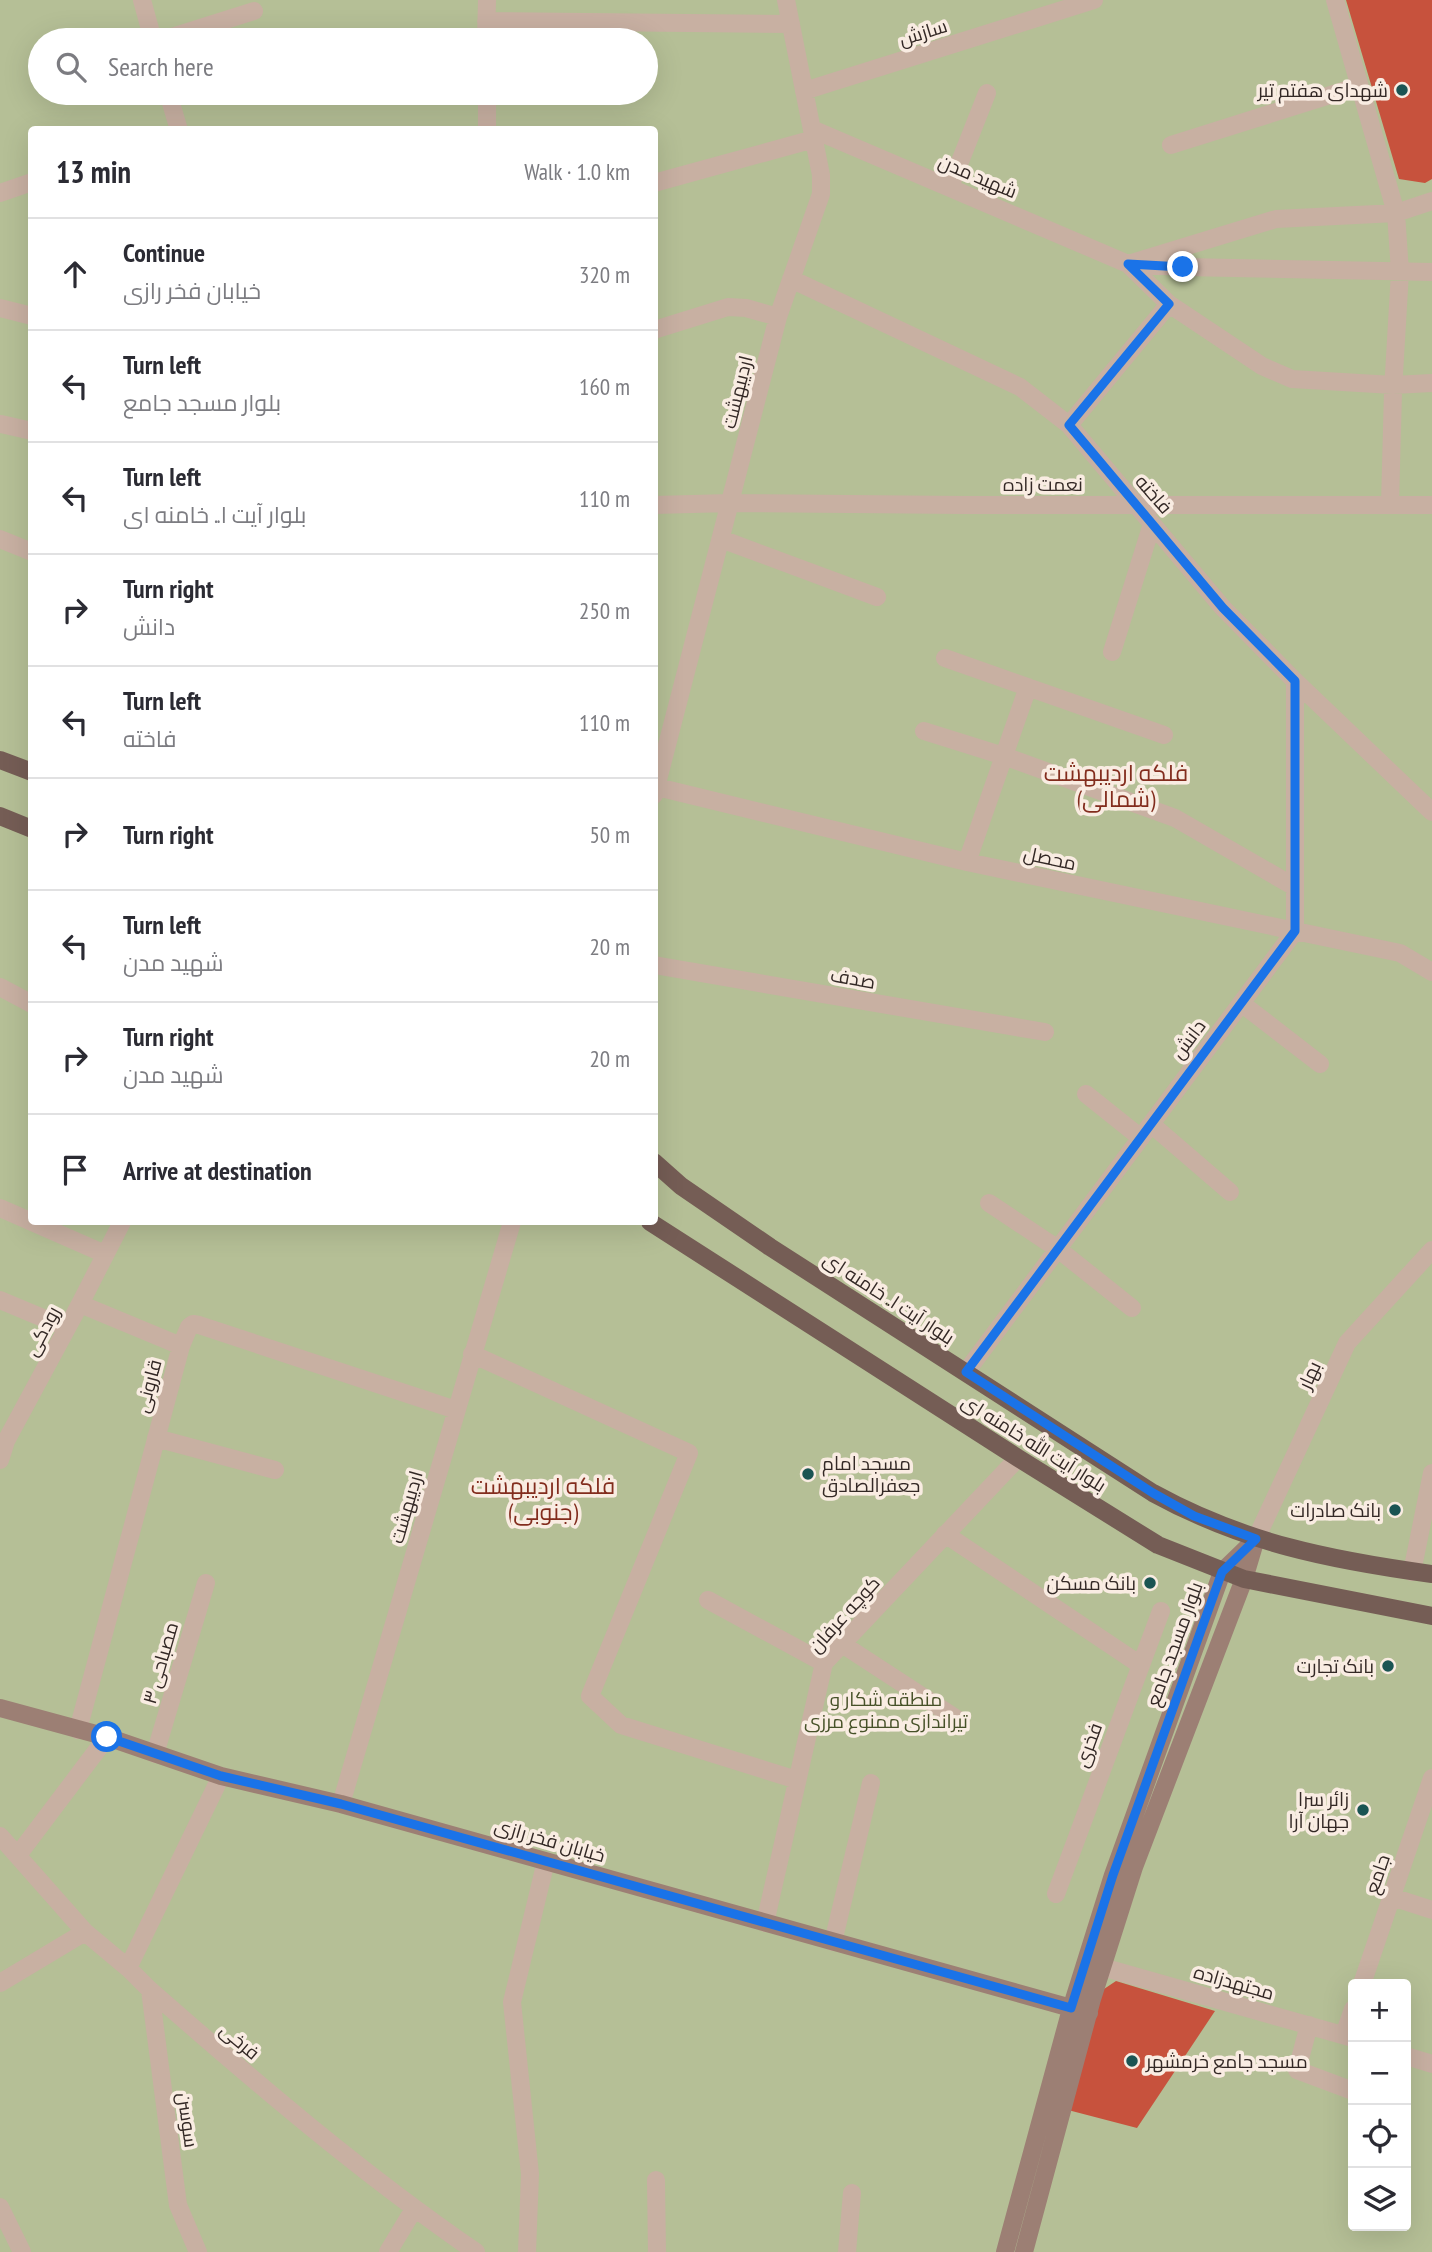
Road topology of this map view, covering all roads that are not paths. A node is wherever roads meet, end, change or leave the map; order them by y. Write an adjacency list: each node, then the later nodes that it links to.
1 (142, 0): 9 (street)
2 (487, 0): 7 (street)
3 (786, 0): 8 (street, اردیبهشت)
4 (1094, 0): 13 (street, سازش)
5 (1335, 0): 12 (street)
6 (254, 11): 10 (street)
7 (486, 21): 8 (street); 11 (street)
8 (791, 24): 13 (street, اردیبهشت)
9 (150, 28)
10 (200, 28)
11 (486, 28)
12 (1359, 86): 20 (street); 26 (street)
13 (804, 91): 19 (street, اردیبهشت)
14 (987, 93): 23 (street)
15 (172, 105): 17 (street)
16 (486, 105): 18 (street)
17 (178, 126)
18 (487, 126)
19 (813, 134): 21 (street); 23 (street, شهید مدن); 30 (street, اردیبهشت)
20 (1171, 145)
21 (658, 182)
22 (28, 183): 24 (street)
23 (950, 187): 27 (street, شهید مدن)
24 (0, 193)
25 (1432, 201): 26 (street)
26 (1396, 213): 27 (street); 28 (street)
27 (1128, 264): 28 (street, شهید مدن); 31 (street, شهید مدن)
28 (1400, 272): 29 (street, شهید مدن); 37 (street)
29 (1432, 272)
30 (791, 279): 34 (street, اردیبهشت); 39 (street, فاخته)
31 (1169, 304): 37 (street, شهید مدن); 39 (street)
32 (0, 308): 33 (street)
33 (28, 315)
34 (778, 317): 35 (street); 41 (street, اردیبهشت)
35 (658, 329)
36 (1432, 383): 37 (street, شهید مدن)
37 (1393, 385): 42 (street)
38 (1, 424): 40 (street)
39 (1069, 425): 44 (street, فاخته)
40 (28, 430)
41 (730, 503): 43 (street, نعمت زاده); 44 (street, نعمت زاده); 48 (street, اردیبهشت)
42 (1390, 504): 44 (street, نعمت زاده); 45 (street, نعمت زاده)
43 (658, 505)
44 (1134, 505): 46 (street, فاخته)
45 (1432, 505)
46 (1152, 524): 51 (street); 53 (street, فاخته)
47 (0, 539): 49 (street)
48 (721, 539): 50 (street); 60 (street, اردیبهشت)
49 (28, 550)
50 (877, 597)
51 (1112, 652)
52 (945, 658): 54 (street)
53 (1295, 681): 62 (street, فاخته); 66 (street)
54 (1028, 687): 56 (street); 57 (street)
55 (924, 731): 57 (street)
56 (1164, 735)
57 (1004, 756): 65 (street); 66 (street)
58 (0, 760): 59 (main road)
59 (28, 770)
60 (658, 783)
61 (658, 791): 65 (street, محصل)
62 (1432, 811)
63 (0, 816): 64 (main road)
64 (28, 827)
65 (967, 862): 67 (street, محصل)
66 (1293, 886): 67 (street)
67 (1295, 931): 69 (street, محصل); 72 (street, دانش)
68 (658, 966): 73 (street, صدف)
69 (1432, 972)
70 (0, 987): 71 (street)
71 (28, 1002)
72 (1241, 1003): 74 (street); 76 (street, دانش)
73 (1045, 1032)
74 (1320, 1064)
75 (1086, 1094): 76 (street)
76 (1146, 1131): 78 (street); 86 (street, دانش)
77 (658, 1166): 95 (main road, بلوار آیت ا.. خامنه ای)
78 (1230, 1192)
79 (989, 1203): 86 (street)
80 (0, 1208): 81 (street)
81 (28, 1220)
82 (39, 1225): 87 (street)
83 (120, 1225): 87 (street, رودکی)
84 (511, 1225): 94 (street, اردیبهشت)
85 (655, 1225): 98 (main road, بلوار آیت الله خامنه ای)
86 (1058, 1249): 91 (street); 95 (street, دانش)
87 (105, 1254): 90 (street, رودکی)
88 (1430, 1255): 103 (street, بهار)
89 (0, 1300): 92 (street)
90 (80, 1304): 92 (street, رودکی); 93 (street)
91 (1132, 1308)
92 (68, 1328): 99 (street, رودکی)
93 (181, 1346): 96 (street, قارونی); 97 (street, قارونی)
94 (472, 1354): 96 (street, اردیبهشت); 122 (street)
95 (966, 1372): 103 (main road, بلوار آیت ا.. خامنه ای)
96 (456, 1410): 124 (street, اردیبهشت)
97 (156, 1438): 100 (street); 117 (street, قارونی)
98 (1018, 1458): 102 (street, کوچه عرفان); 104 (main road, بلوار آیت الله خامنه ای)
99 (0, 1460)
100 (275, 1469)
101 (1432, 1473): 105 (street)
102 (945, 1534): 112 (street, کوچه عرفان); 114 (street)
103 (1256, 1539): 104 (main road, بلوار مسجد جامع); 105 (main road); 107 (main road, بلوار مسجد جامع)
104 (1222, 1572): 107 (main road, بلوار آیت الله خامنه ای); 139 (main road, بلوار مسجد جامع)
105 (1412, 1572): 106 (main road)
106 (1432, 1574)
107 (1244, 1579): 111 (main road, بلوار آیت الله خامنه ای); 134 (main road, بلوار مسجد جامع)
108 (205, 1583): 119 (street, مصباحی ۳)
109 (708, 1600): 113 (street)
110 (1161, 1611): 114 (street, فخری)
111 (1432, 1616)
112 (842, 1644): 113 (street, کوچه عرفان); 116 (street)
113 (824, 1663): 122 (street, کوچه عرفان)
114 (1139, 1664): 128 (street, فخری)
115 (0, 1708): 117 (main road, خیابان فخر رازی)
116 (957, 1719)
117 (78, 1730): 118 (main road, خیابان فخر رازی)
118 (107, 1737): 119 (main road, خیابان فخر رازی); 126 (street)
119 (155, 1754): 120 (main road, خیابان فخر رازی)
120 (221, 1776): 124 (main road, خیابان فخر رازی); 135 (street)
121 (1432, 1778): 129 (street, جامع)
122 (797, 1780): 131 (street, کوچه عرفان)
123 (871, 1783): 133 (street)
124 (341, 1804): 127 (main road, خیابان فخر رازی)
125 (0, 1836): 126 (street, فرخی)
126 (18, 1855): 132 (street, فرخی)
127 (546, 1861): 131 (main road, خیابان فخر رازی); 153 (street)
128 (1055, 1894)
129 (1391, 1897): 130 (street); 136 (street, جامع)
130 (1432, 1910)
131 (765, 1923): 133 (main road, خیابان فخر رازی)
132 (85, 1932): 135 (street, فرخی); 137 (street)
133 (833, 1942): 139 (main road, خیابان فخر رازی)
134 (1102, 1967): 139 (main road, بلوار مسجد جامع); 140 (street, مجتهدزاده)
135 (128, 1968): 138 (street, فرخی)
136 (1364, 1979)
137 (0, 1983)
138 (149, 1990): 148 (street, فرخی); 150 (street, سوسن)
139 (1080, 2011): 156 (main road, بلوار مسجد جامع); 157 (main road, بلوار مسجد جامع)
140 (1310, 2025): 141 (street, مجتهدزاده); 144 (street)
141 (1348, 2037)
142 (1411, 2058): 143 (street)
143 (1432, 2064)
144 (1348, 2089)
145 (656, 2180): 154 (street)
146 (852, 2193): 155 (street)
147 (0, 2207): 149 (street)
148 (414, 2209): 151 (street); 152 (street, فرخی)
149 (22, 2252)
150 (198, 2252)
151 (388, 2252)
152 (476, 2252)
153 (527, 2252)
154 (657, 2252)
155 (847, 2252)
156 (1005, 2252)
157 (1024, 2252)

